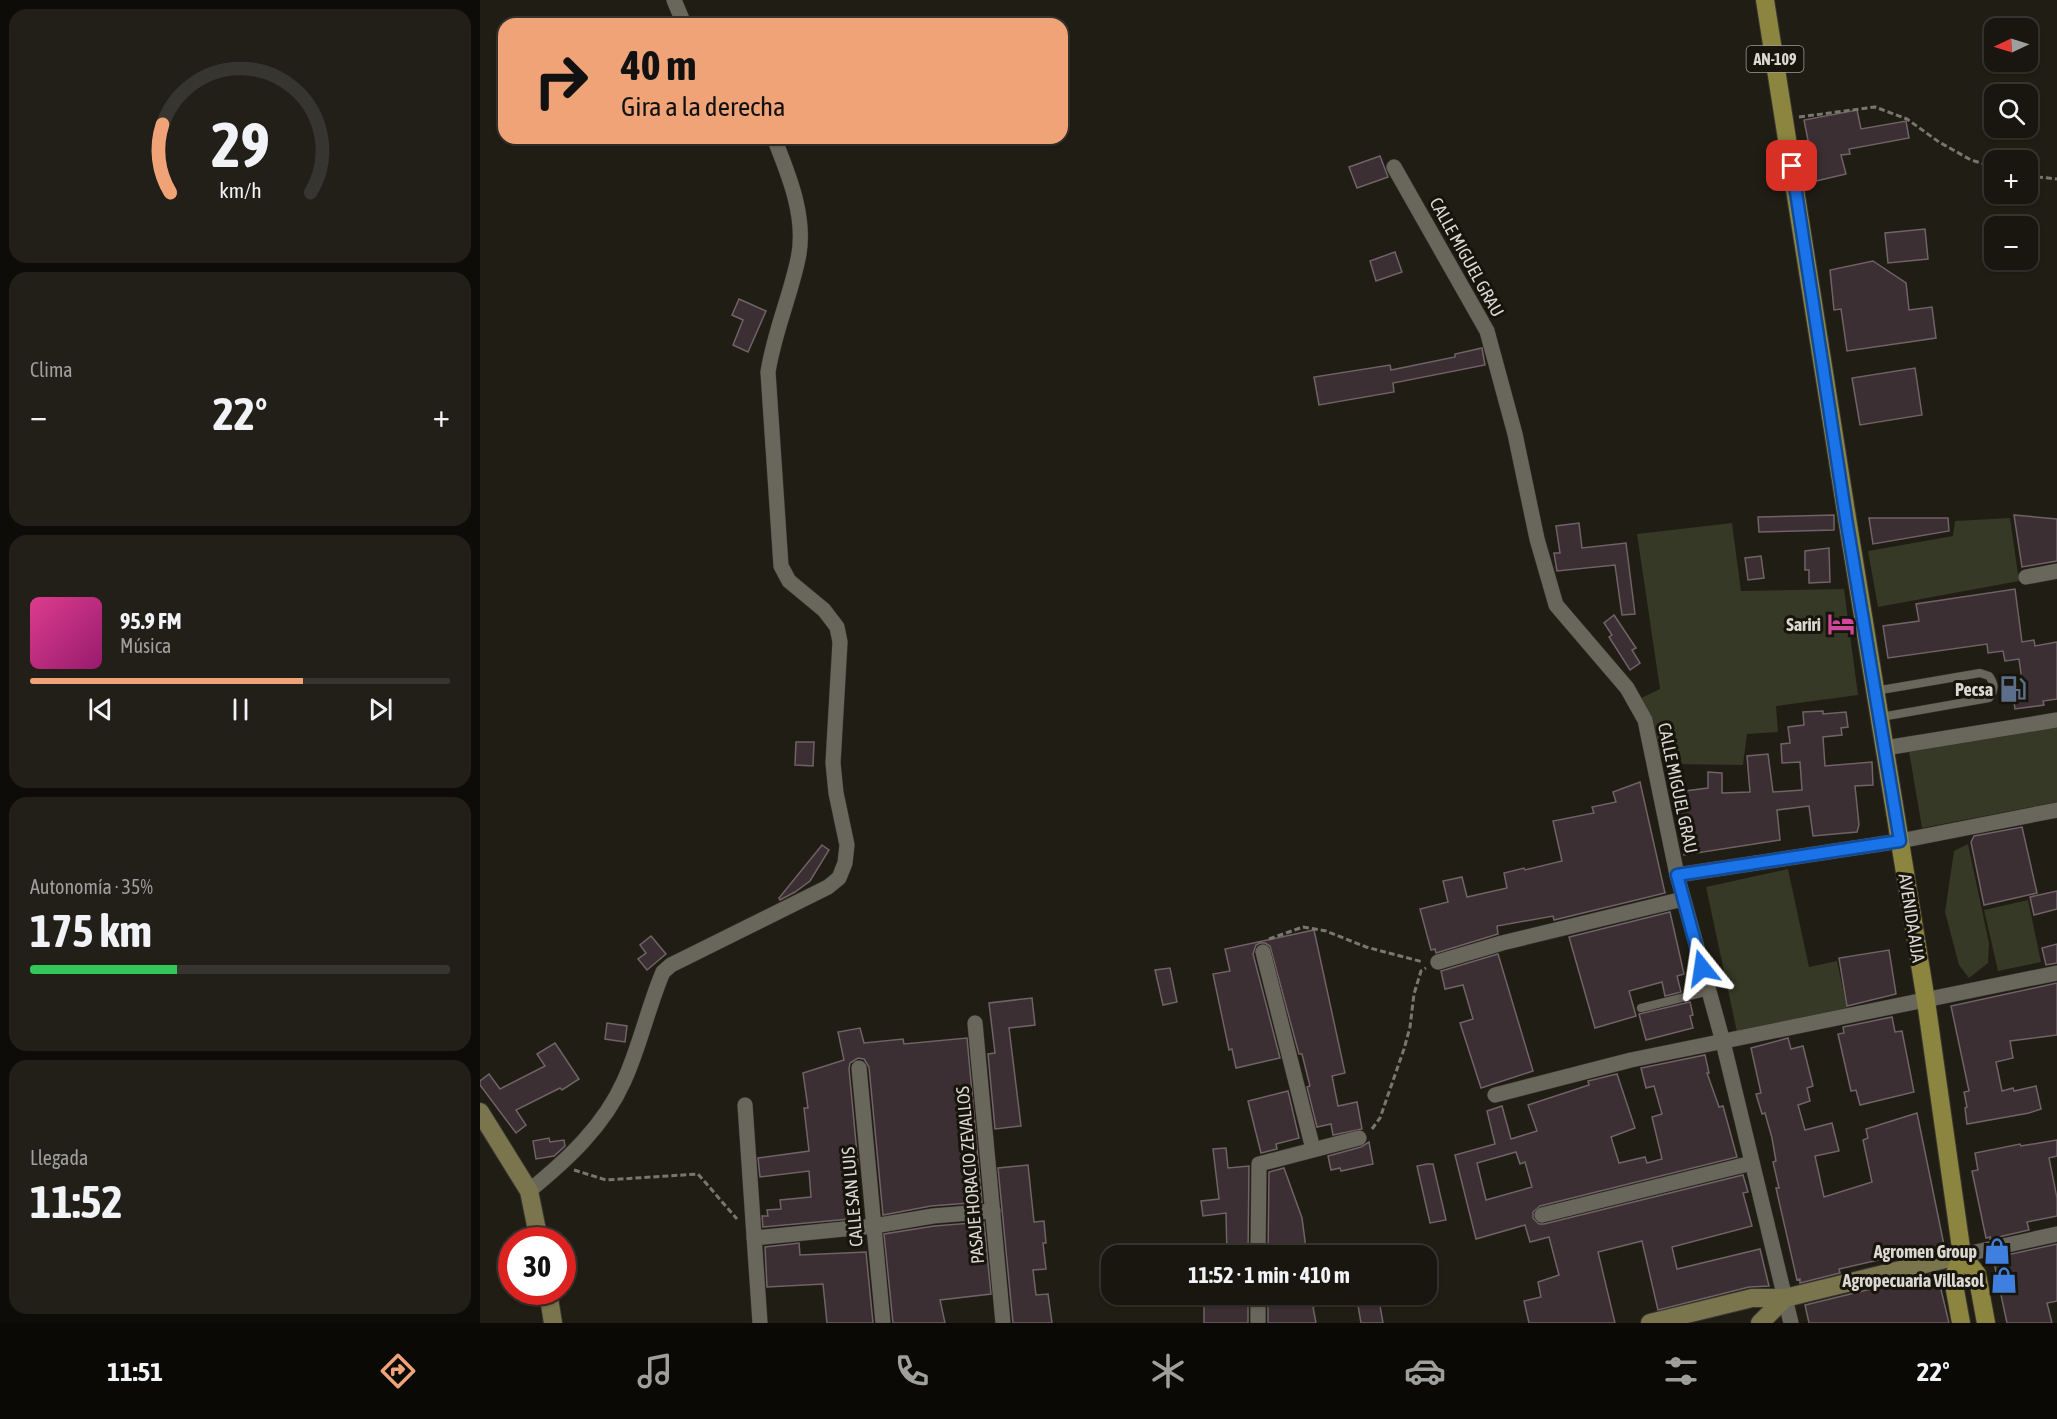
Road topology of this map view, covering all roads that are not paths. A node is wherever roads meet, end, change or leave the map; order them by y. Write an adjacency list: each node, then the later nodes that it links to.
1 (674, 0): 3 (street)
2 (1765, 0): 8 (main road, AVENIDA AIJA / AN-109)
3 (682, 18)
4 (776, 144): 31 (street)
5 (1394, 167): 14 (street, CALLE MIGUEL GRAU)
6 (2057, 571): 7 (street)
7 (2025, 577)
8 (1875, 691): 9 (main road, AVENIDA AIJA / AN-109); 9 (lane)
9 (1879, 717): 11 (main road, AVENIDA AIJA / AN-109)
10 (2057, 720): 11 (street)
11 (1884, 748): 13 (main road, AVENIDA AIJA / AN-109)
12 (2057, 810): 13 (street)
13 (1900, 841): 14 (street); 20 (main road, AVENIDA AIJA / AN-109)
14 (1677, 875): 15 (street, CALLE MIGUEL GRAU)
15 (1683, 899): 17 (street); 19 (street, CALLE MIGUEL GRAU)
16 (1263, 952): 29 (street)
17 (1438, 962)
18 (2057, 973): 20 (street)
19 (1709, 991): 21 (lane); 23 (street, CALLE MIGUEL GRAU)
20 (1926, 1001): 23 (street); 39 (main road, AVENIDA AIJA / AN-109)
21 (1641, 1008)
22 (975, 1023): 32 (street, PASAJE HORACIO ZEVALLOS)
23 (1723, 1042): 25 (street); 30 (street, CALLE MIGUEL GRAU)
24 (859, 1068): 35 (street, CALLE SAN LUIS)
25 (1495, 1095)
26 (745, 1105): 37 (street)
27 (480, 1112): 31 (main road)
28 (1359, 1138): 29 (street)
29 (1313, 1149): 38 (street)
30 (1752, 1163): 33 (street); 40 (street, CALLE MIGUEL GRAU)
31 (529, 1191): 34 (main road)
32 (993, 1212): 35 (street); 46 (street, PASAJE HORACIO ZEVALLOS)
33 (1542, 1215)
34 (536, 1227)
35 (874, 1227): 37 (street); 45 (street, CALLE SAN LUIS)
36 (2057, 1234): 39 (street)
37 (754, 1238): 44 (street)
38 (1258, 1245)
39 (1962, 1255): 40 (main road); 51 (main road, AVENIDA AIJA / AN-109); 52 (main road, AVENIDA AIJA / AN-109)
40 (1785, 1298): 48 (main road); 49 (main road); 50 (street, CALLE MIGUEL GRAU)
41 (550, 1305): 43 (main road)
42 (1258, 1305): 47 (street)
43 (553, 1323)
44 (760, 1323)
45 (883, 1323)
46 (1003, 1323)
47 (1258, 1323)
48 (1650, 1323)
49 (1760, 1323)
50 (1791, 1323)
51 (1961, 1323)
52 (1986, 1323)

